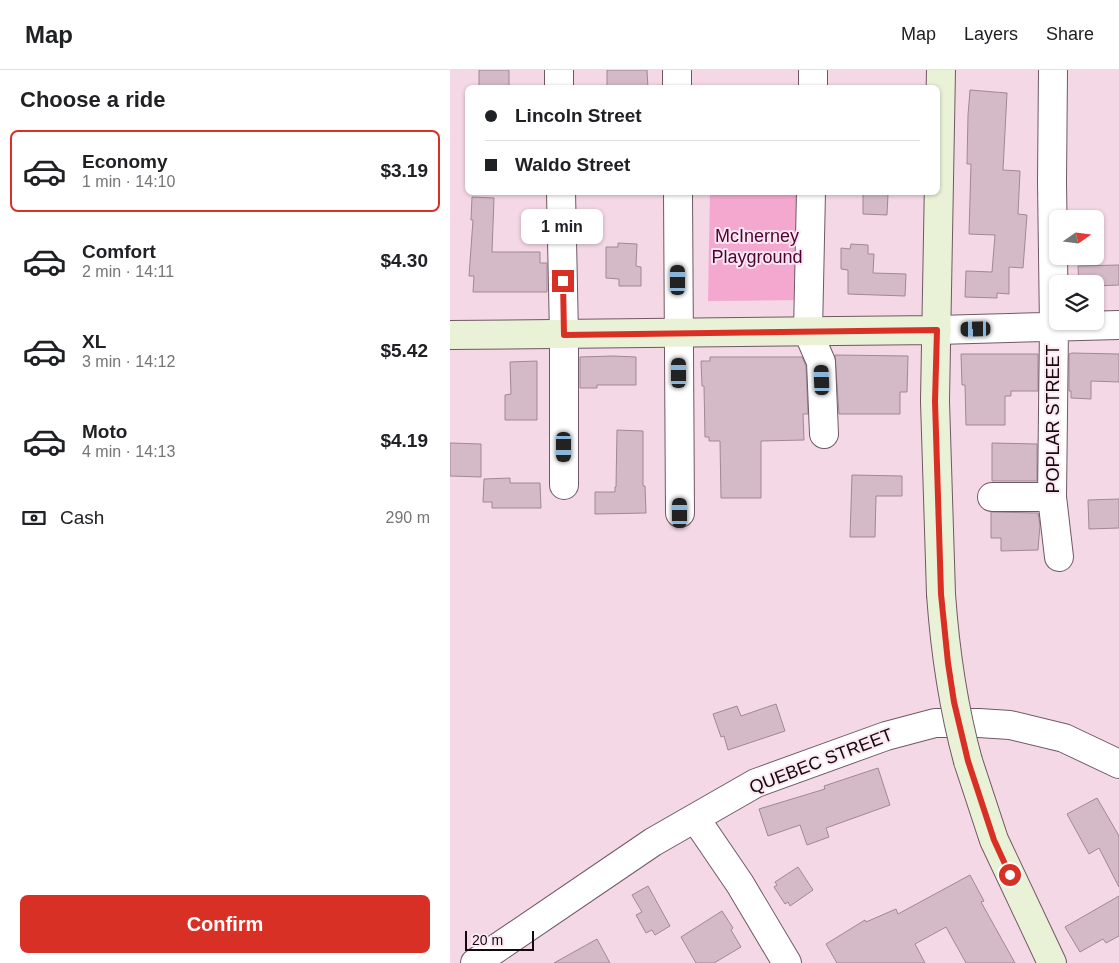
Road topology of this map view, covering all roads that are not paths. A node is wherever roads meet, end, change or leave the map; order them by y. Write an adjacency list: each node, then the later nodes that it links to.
1 (559, 70): 6 (street)
2 (677, 70): 7 (street)
3 (813, 70): 8 (street)
4 (942, 70): 9 (street)
5 (1053, 70): 14 (street, POPLAR STREET)
6 (559, 85)
7 (677, 85)
8 (813, 85)
9 (940, 174)
10 (561, 195): 23 (street)
11 (678, 195): 21 (street)
12 (811, 195): 20 (street)
13 (940, 195): 18 (street)
14 (1053, 275)
15 (1104, 325): 16 (street)
16 (1119, 325)
17 (1049, 327): 18 (street)
18 (937, 330): 20 (street); 34 (street, bridge)
19 (1054, 330): 27 (street, POPLAR STREET)
20 (808, 332): 21 (street); 24 (street)
21 (679, 333): 23 (street); 28 (street)
22 (450, 335): 23 (street)
23 (564, 335): 25 (street)
24 (824, 434)
25 (564, 485)
26 (992, 497): 27 (street)
27 (1052, 497): 29 (street, POPLAR STREET)
28 (680, 513)
29 (1059, 557)
30 (1119, 764): 31 (street, QUEBEC STREET)
31 (695, 818): 32 (street, QUEBEC STREET); 33 (street)
32 (489, 959)
33 (787, 963)
34 (1052, 963)

